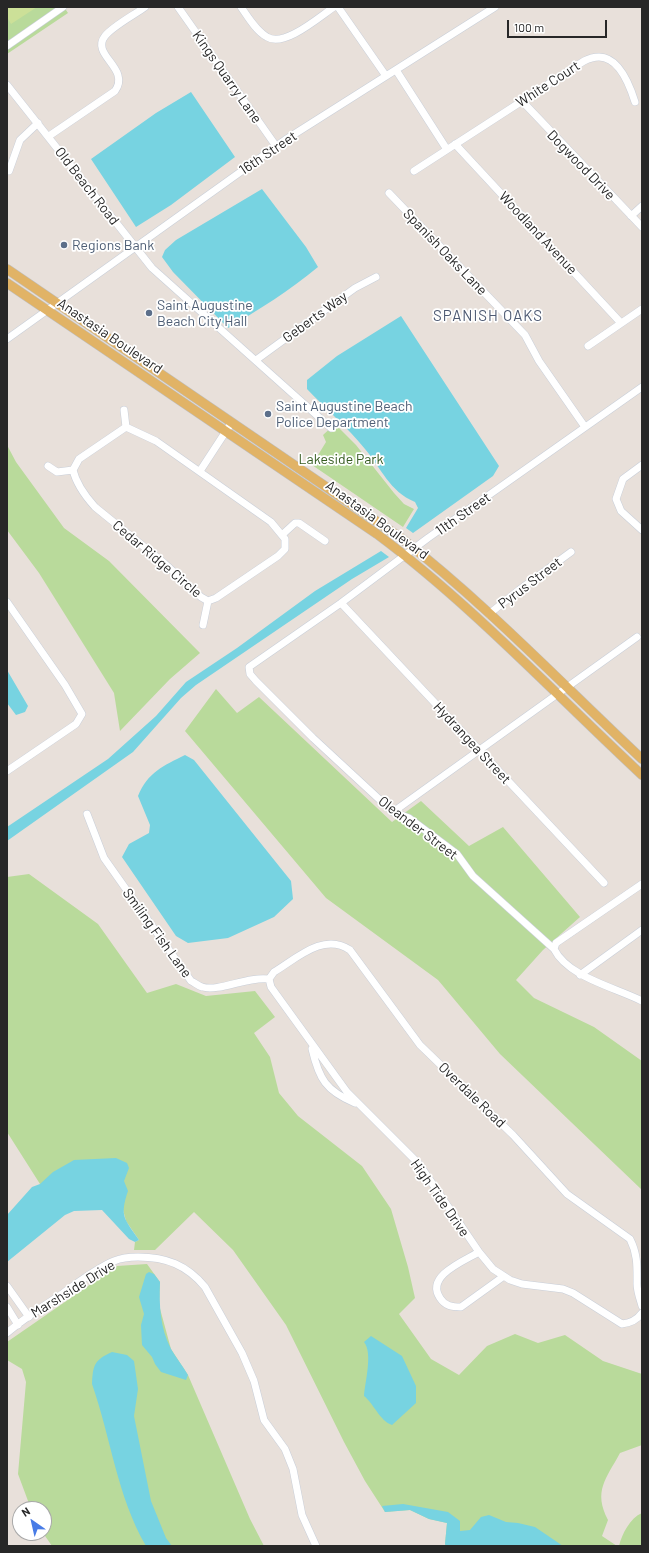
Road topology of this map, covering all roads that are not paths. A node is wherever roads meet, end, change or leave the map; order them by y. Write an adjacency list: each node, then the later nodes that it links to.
1 (63, 7): 8 (street)
2 (145, 7): 15 (street)
3 (178, 7): 17 (street, Kings Quarry Lane)
4 (241, 7): 5 (street)
5 (334, 7)
6 (338, 7): 10 (street)
7 (496, 7): 9 (street, 16th Street)
8 (7, 46)
9 (396, 70): 10 (street, 16th Street); 18 (street)
10 (386, 76): 17 (street, 16th Street)
11 (7, 85): 14 (street, Old Beach Road)
12 (522, 101): 13 (street, White Court); 16 (street, White Court); 24 (street, Dogwood Drive)
13 (635, 102)
14 (38, 123): 15 (street, Old Beach Road); 19 (street)
15 (49, 136): 26 (street, Old Beach Road)
16 (455, 144): 18 (street, White Court); 33 (street, Woodland Avenue)
17 (276, 146): 26 (street, 16th Street)
18 (446, 148): 21 (street, White Court)
19 (10, 154): 20 (street)
20 (9, 171)
21 (414, 171)
22 (389, 193): 41 (street, Spanish Oaks Lane)
23 (642, 206): 24 (street)
24 (631, 216): 25 (street, Dogwood Drive)
25 (642, 227)
26 (134, 247): 30 (street, 16th Street); 36 (street, Old Beach Road)
27 (7, 269): 30 (main road, Anastasia Boulevard)
28 (376, 277): 36 (street, Geberts Way)
29 (7, 283): 32 (main road, Anastasia Boulevard)
30 (58, 303): 32 (street, 16th Street); 39 (main road, Anastasia Boulevard)
31 (642, 309): 33 (street)
32 (48, 310): 34 (street, 16th Street); 43 (main road, Anastasia Boulevard)
33 (621, 323): 35 (street)
34 (7, 339)
35 (588, 346)
36 (256, 360): 42 (street, Old Beach Road)
37 (642, 387): 41 (street, 11th Street)
38 (124, 410): 40 (street)
39 (232, 422): 43 (street); 51 (main road, Anastasia Boulevard)
40 (126, 427): 46 (street); 47 (street)
41 (585, 427): 51 (street, 11th Street)
42 (331, 428)
43 (226, 431): 47 (street); 53 (main road, Anastasia Boulevard)
44 (642, 464): 48 (street)
45 (48, 466): 46 (street)
46 (73, 470): 55 (street, Cedar Ridge Circle)
47 (200, 471): 49 (street)
48 (642, 530)
49 (283, 534): 50 (street); 55 (street, Cedar Ridge Circle)
50 (325, 540)
51 (414, 548): 53 (street, 11th Street); 57 (main road, Anastasia Boulevard)
52 (571, 552): 57 (street, Pyrus Street)
53 (406, 555): 56 (street, 11th Street); 62 (main road, Anastasia Boulevard)
54 (7, 602): 65 (street)
55 (208, 602): 58 (street)
56 (341, 603): 60 (street, 11th Street); 63 (street, Hydrangea Street)
57 (489, 614): 61 (main road, Anastasia Boulevard)
58 (203, 625)
59 (637, 637): 61 (street)
60 (250, 672): 67 (street, Oleander Street)
61 (567, 688): 62 (street); 64 (main road, Anastasia Boulevard)
62 (557, 695): 63 (street); 66 (main road, Anastasia Boulevard)
63 (479, 750): 67 (street); 69 (street, Hydrangea Street)
64 (642, 759)
65 (7, 771)
66 (642, 775)
67 (393, 812): 72 (street, Oleander Street)
68 (87, 814): 75 (street, Smiling Fish Lane)
69 (604, 883)
70 (642, 884): 72 (street)
71 (642, 930): 73 (street)
72 (554, 949): 74 (street, Oleander Street)
73 (593, 966): 74 (street); 76 (street)
74 (580, 975): 76 (street, Oleander Street)
75 (269, 979): 78 (street, High Tide Drive); 83 (street, Overdale Road)
76 (595, 981): 77 (street, Oleander Street)
77 (642, 1001)
78 (312, 1045): 79 (street, High Tide Drive); 79 (street)
79 (360, 1104): 80 (street, High Tide Drive)
80 (479, 1252): 81 (street, High Tide Drive); 81 (street)
81 (504, 1276): 85 (street, High Tide Drive)
82 (7, 1286): 86 (street)
83 (642, 1306)
84 (7, 1307): 87 (street)
85 (642, 1313)
86 (29, 1317): 87 (street, Marshside Drive); 89 (street, Marshside Drive)
87 (18, 1325): 88 (street, Marshside Drive)
88 (7, 1333)
89 (316, 1546)

